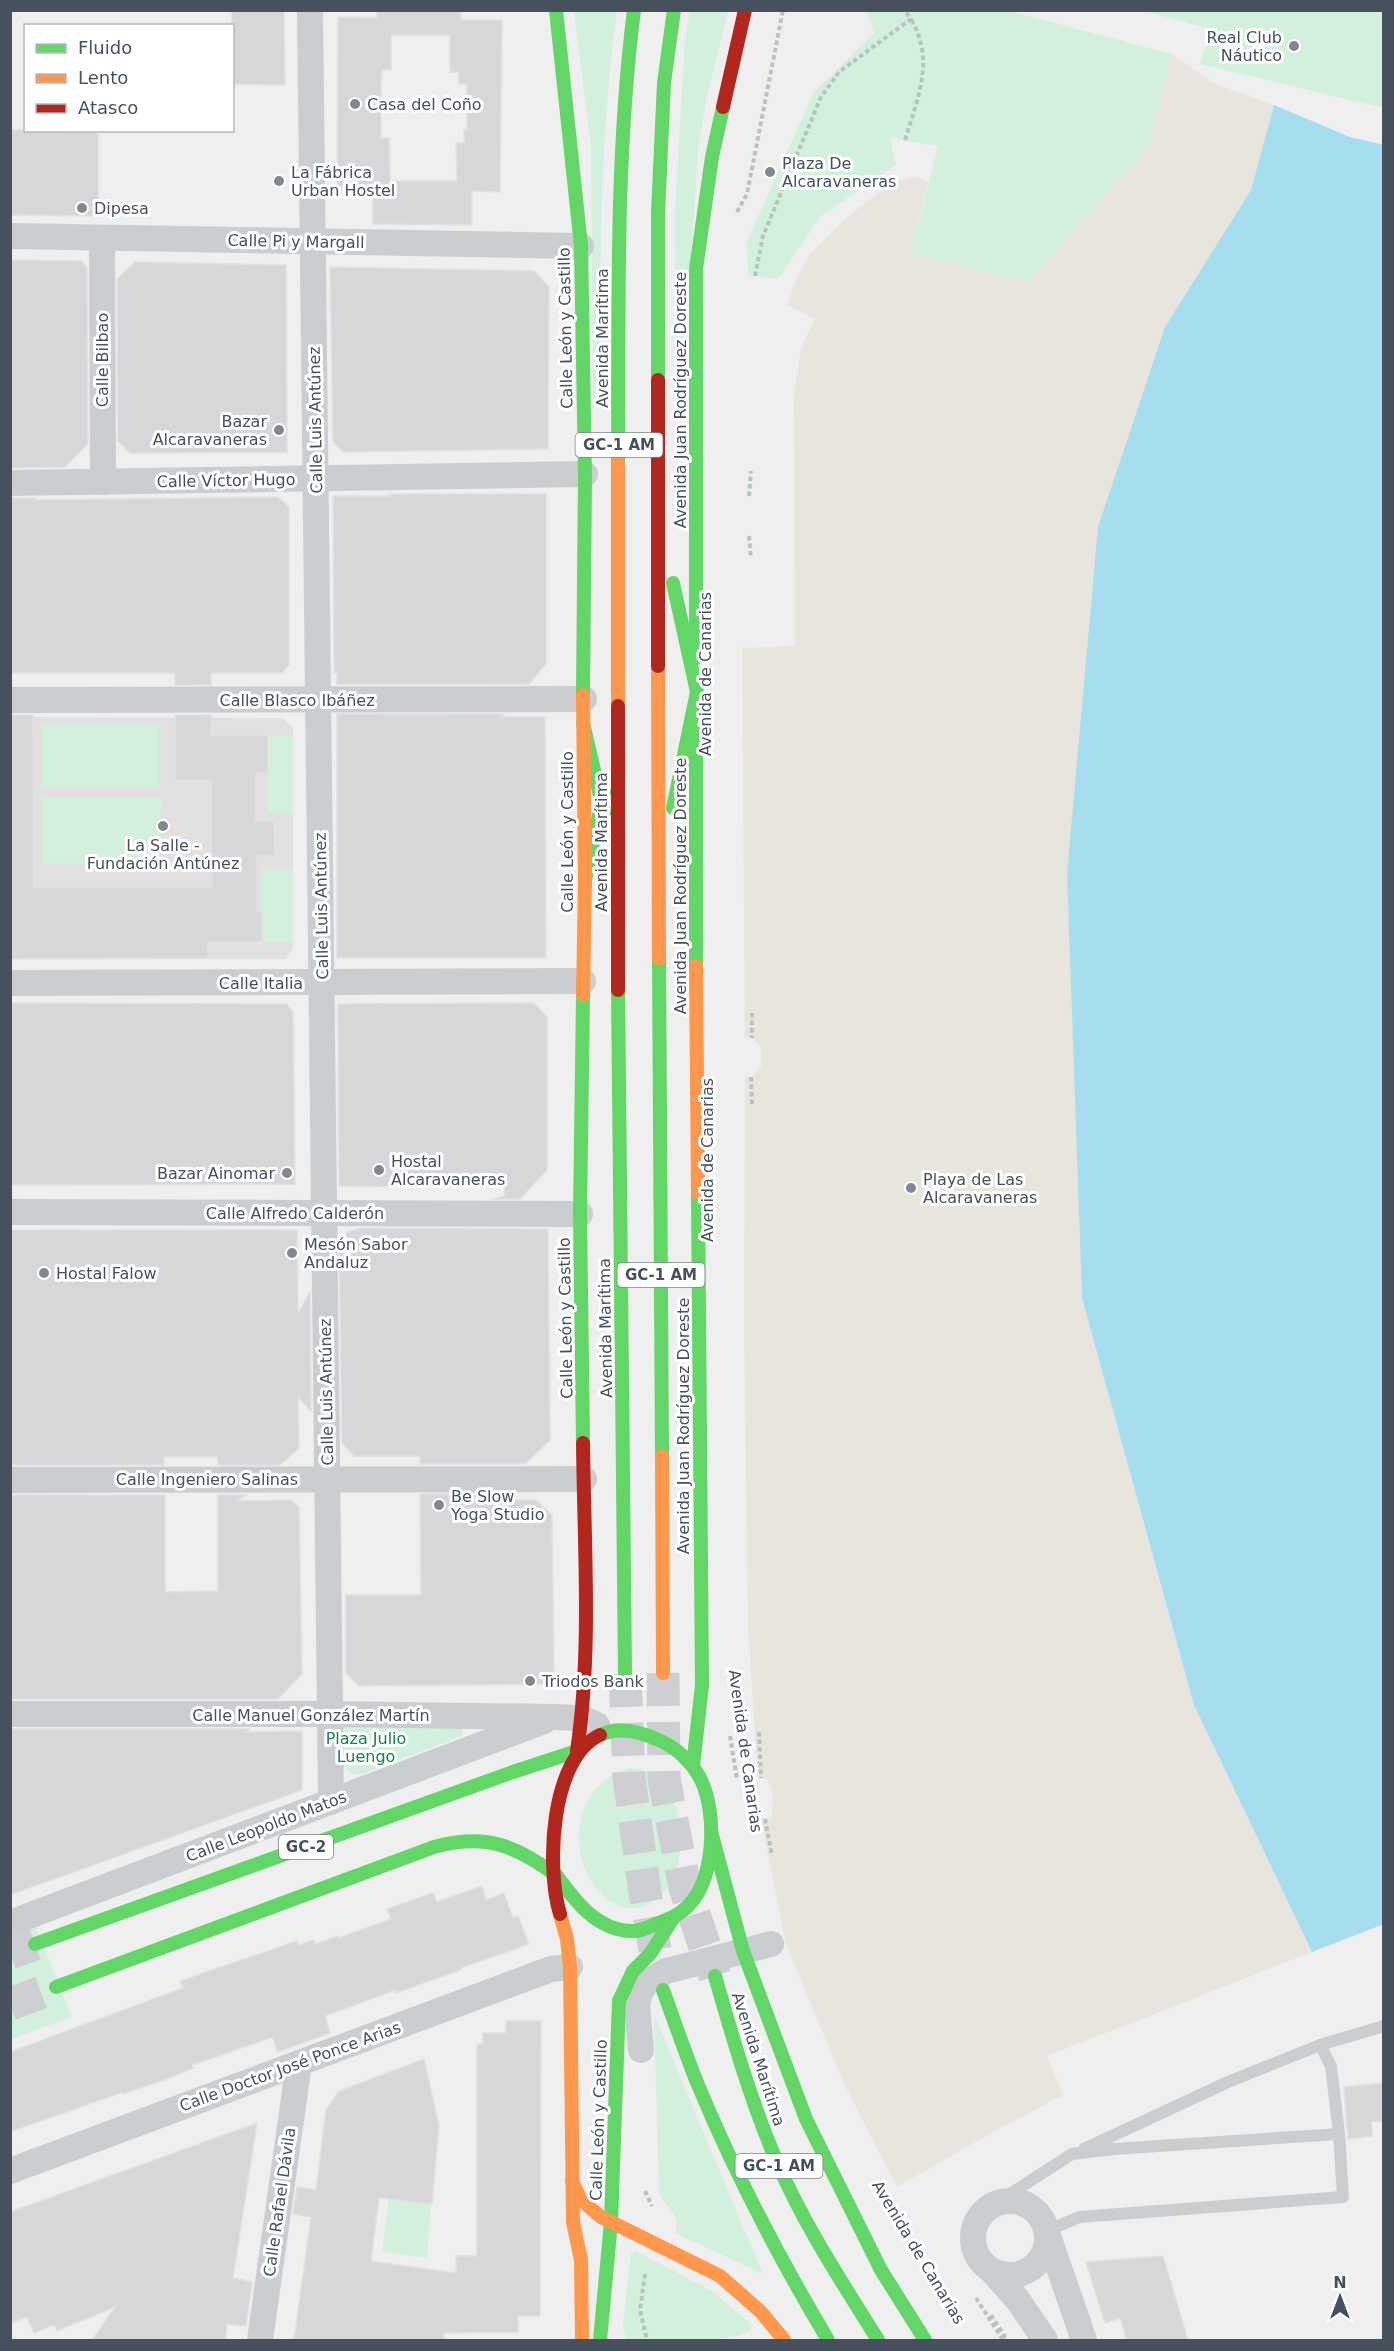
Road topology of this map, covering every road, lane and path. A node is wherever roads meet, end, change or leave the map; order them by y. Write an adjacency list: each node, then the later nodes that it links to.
1 (310, 10): 13 (street, Calle Luis Antúnez)
2 (556, 10): 14 (main road, Calle León y Castillo)
3 (634, 10): 29 (main road, Avenida Marítima / GC-1 AM)
4 (674, 10): 22 (main road, GC-1 AM)
5 (745, 10): 25 (main road, Avenida Juan Rodríguez Doreste)
6 (783, 10): 10 (path)
7 (904, 10): 8 (path)
8 (911, 19): 9 (path); 15 (path)
9 (905, 140)
10 (737, 213)
11 (10, 236): 12 (street, Calle Pi y Margall)
12 (102, 238): 13 (street, Calle Pi y Margall); 19 (street, Calle Bilbao)
13 (313, 242): 14 (street, Calle Pi y Margall); 18 (street, Calle Luis Antúnez)
14 (581, 246): 17 (main road, Calle León y Castillo)
15 (755, 276)
16 (752, 471): 21 (path)
17 (585, 474): 18 (street, Calle Víctor Hugo); 28 (main road, Calle León y Castillo)
18 (315, 478): 19 (street, Calle Víctor Hugo); 27 (street, Calle Luis Antúnez)
19 (103, 482): 20 (street, Calle Víctor Hugo)
20 (10, 483)
21 (749, 496)
22 (659, 520): 25 (main road); 31 (main road, GC-1 AM)
23 (749, 536): 24 (path)
24 (751, 558)
25 (696, 692): 31 (main road); 57 (main road, Avenida Juan Rodríguez Doreste)
26 (10, 700): 27 (street, Calle Blasco Ibáñez)
27 (318, 700): 28 (street, Calle Blasco Ibáñez); 35 (street, Calle Luis Antúnez)
28 (583, 711): 30 (main road); 32 (main road, Calle León y Castillo)
29 (618, 722): 30 (main road); 33 (main road, Avenida Marítima / GC-1 AM)
30 (602, 801): 32 (main road); 33 (main road)
31 (658, 877): 47 (main road, GC-1 AM)
32 (585, 880): 34 (main road, Calle León y Castillo)
33 (617, 880): 48 (main road, Avenida Marítima / GC-1 AM)
34 (583, 981): 35 (street, Calle Italia); 43 (main road, Calle León y Castillo)
35 (322, 982): 36 (street, Calle Italia); 42 (street, Calle Luis Antúnez)
36 (10, 983)
37 (752, 1013): 38 (path)
38 (752, 1038)
39 (752, 1077): 40 (path)
40 (752, 1104)
41 (10, 1212): 42 (street, Calle Alfredo Calderón)
42 (324, 1213): 43 (street, Calle Alfredo Calderón); 44 (street, Calle Luis Antúnez)
43 (579, 1214): 45 (main road, Calle León y Castillo)
44 (327, 1479): 45 (street, Calle Ingeniero Salinas); 46 (street, Calle Ingeniero Salinas); 50 (street, Calle Luis Antúnez)
45 (584, 1479): 52 (main road, Calle León y Castillo)
46 (10, 1480)
47 (663, 1673)
48 (625, 1674)
49 (10, 1714): 50 (street, Calle Manuel González Martín)
50 (330, 1714): 51 (street, Calle Manuel González Martín); 60 (street, Calle Luis Antúnez)
51 (556, 1717): 52 (street, Calle Manuel González Martín); 60 (street, Calle Leopoldo Matos)
52 (582, 1718): 54 (street, Calle Manuel González Martín); 56 (main road, Calle León y Castillo)
53 (729, 1728): 59 (path, Avenida de Canarias)
54 (608, 1731): 56 (main road); 57 (main road)
55 (759, 1732): 58 (path)
56 (577, 1751): 64 (main road); 67 (main road, GC-2)
57 (693, 1766): 62 (main road)
58 (761, 1778)
59 (738, 1784)
60 (331, 1802): 66 (street, Calle Leopoldo Matos)
61 (765, 1819): 63 (path)
62 (712, 1835): 65 (main road); 69 (main road)
63 (772, 1856)
64 (556, 1875): 65 (main road); 70 (main road, Calle León y Castillo); 72 (main road, GC-2)
65 (674, 1917): 83 (main road, Calle León y Castillo)
66 (10, 1923)
67 (35, 1944)
68 (771, 1944): 69 (street)
69 (744, 1951): 76 (street); 93 (main road)
70 (569, 1955): 77 (street, Calle Doctor José Ponce Arias); 81 (main road, Calle León y Castillo)
71 (715, 1976): 92 (main road, Avenida Marítima / GC-1 AM)
72 (56, 1987)
73 (663, 1990): 91 (main road, GC-1 AM)
74 (1383, 2026): 75 (lane)
75 (1320, 2045): 78 (lane); 79 (lane)
76 (641, 2050)
77 (299, 2063): 80 (street, Calle Doctor José Ponce Arias); 87 (street, Calle Rafael Dávila)
78 (1339, 2134): 79 (lane); 84 (lane)
79 (1072, 2154): 82 (lane)
80 (10, 2171)
81 (572, 2181): 83 (main road); 88 (main road, Calle León y Castillo)
82 (993, 2205): 84 (street); 85 (street)
83 (610, 2222): 89 (main road, Calle León y Castillo); 90 (main road)
84 (1047, 2231): 85 (street); 96 (street)
85 (991, 2270): 95 (street)
86 (972, 2290): 94 (path)
87 (260, 2340)
88 (582, 2340)
89 (600, 2340)
90 (784, 2340)
91 (828, 2340)
92 (878, 2340)
93 (925, 2340)
94 (1005, 2340)
95 (1045, 2340)
96 (1084, 2340)

